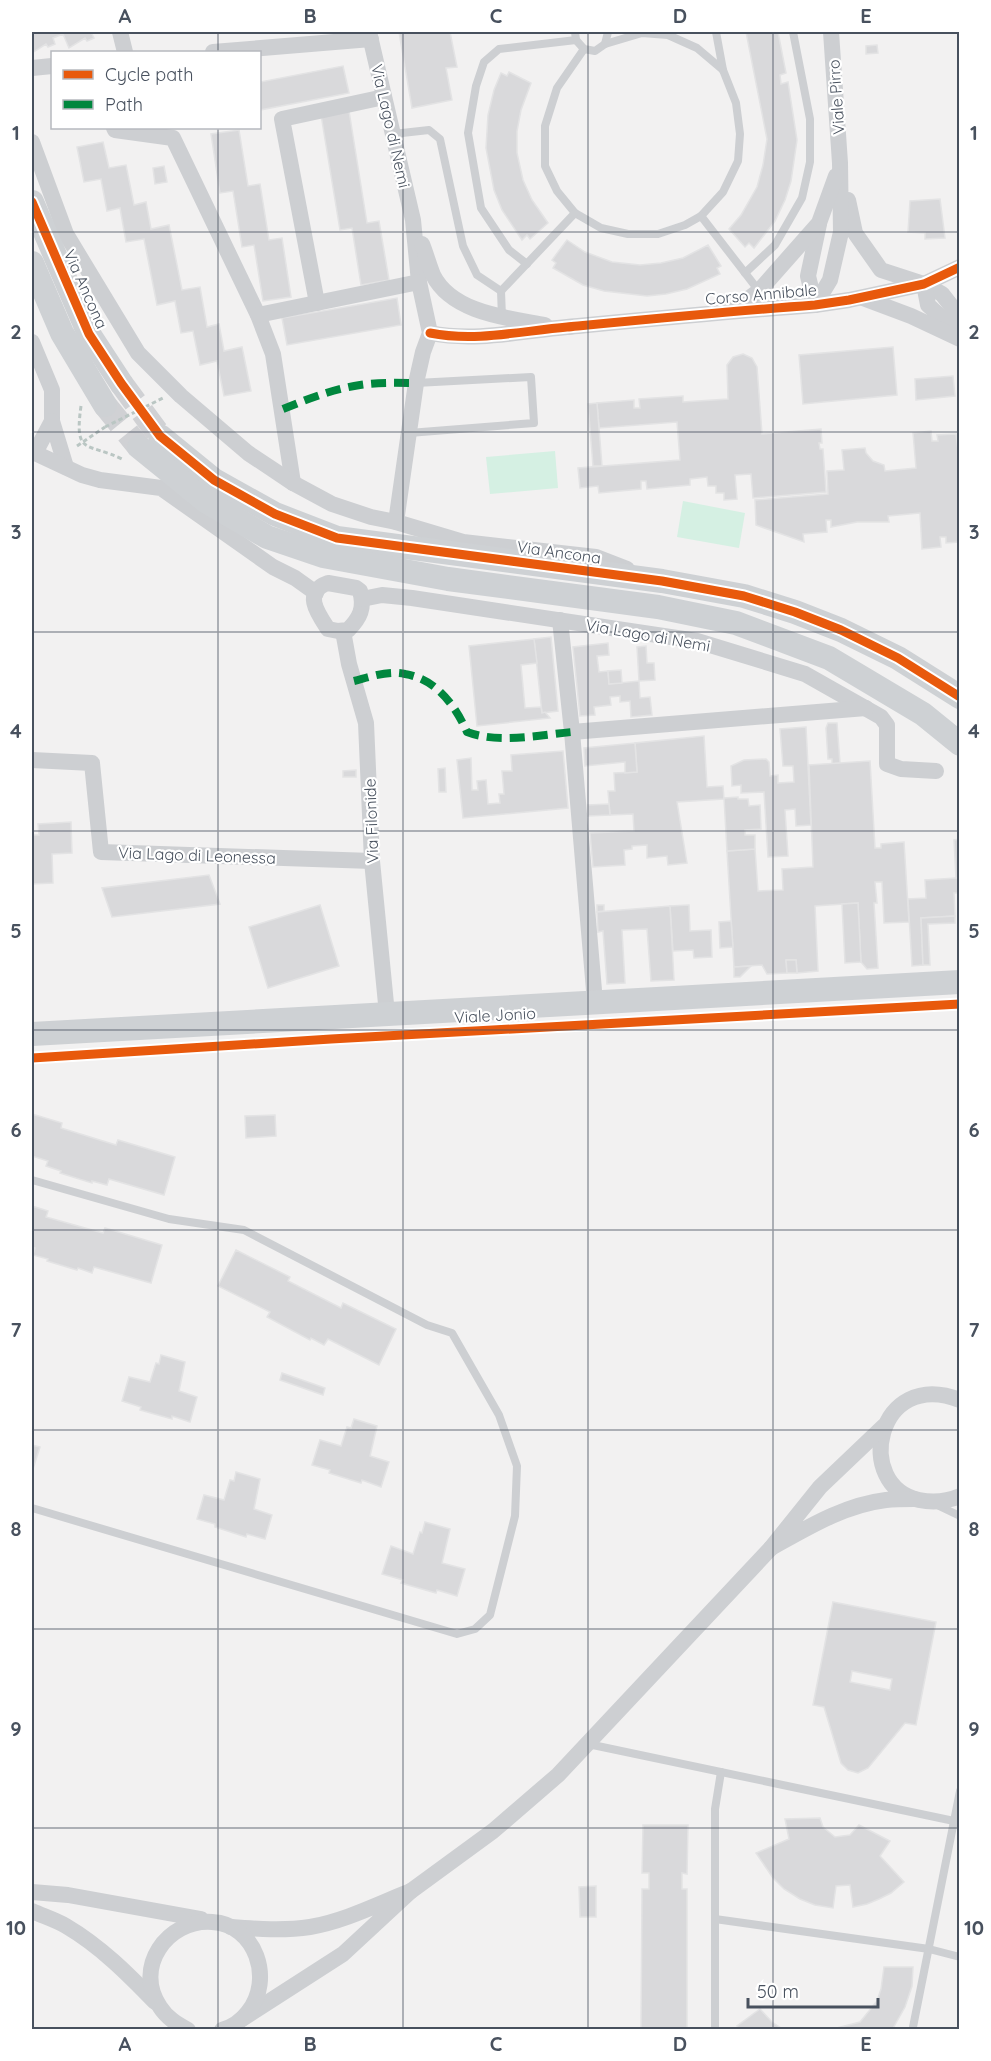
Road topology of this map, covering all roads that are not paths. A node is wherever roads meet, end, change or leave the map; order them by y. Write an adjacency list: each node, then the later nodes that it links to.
1 (120, 32): 11 (street)
2 (608, 32): 9 (lane)
3 (642, 32): 9 (lane); 15 (lane)
4 (716, 32): 15 (lane)
5 (793, 32): 29 (lane)
6 (831, 32): 20 (street, Viale Pirro)
7 (370, 35): 12 (street); 16 (street, Via Lago di Nemi)
8 (576, 36): 10 (lane); 27 (lane)
9 (605, 44): 10 (lane)
10 (584, 49): 22 (lane)
11 (125, 51)
12 (222, 51)
13 (51, 66): 14 (street)
14 (32, 68)
15 (723, 70): 23 (lane)
16 (384, 97): 18 (street, Via Lago di Nemi); 35 (street)
17 (114, 129): 38 (street)
18 (393, 134): 24 (street, Via Lago di Nemi); 32 (lane)
19 (32, 142): 52 (street, Via Ancona)
20 (840, 164): 25 (street, Viale Pirro); 31 (street, Viale Pirro); 36 (street, Viale Pirro)
21 (32, 202): 45 (street, Via Ancona)
22 (576, 213): 23 (lane); 27 (lane)
23 (701, 216): 29 (lane)
24 (413, 220): 30 (street); 40 (street)
25 (819, 223): 33 (street, Viale Pirro); 36 (street, Viale Pirro)
26 (32, 263): 47 (street)
27 (527, 264): 32 (lane)
28 (960, 267): 31 (street, Corso Annibale)
29 (745, 273): 33 (lane)
30 (419, 282): 35 (street); 42 (street)
31 (924, 284): 34 (street, Corso Annibale); 39 (street); 43 (street, Corso Annibale)
32 (501, 291): 40 (lane)
33 (759, 291): 37 (street, Viale Pirro)
34 (862, 298): 36 (street, Corso Annibale); 43 (street, Corso Annibale)
35 (317, 303): 38 (street)
36 (815, 305): 37 (street, Corso Annibale)
37 (732, 311): 41 (street, Corso Annibale)
38 (258, 315): 52 (street)
39 (960, 317)
40 (502, 318): 41 (street)
41 (559, 327): 42 (street)
42 (430, 333): 46 (street)
43 (960, 337)
44 (32, 342): 48 (street)
45 (120, 383)
46 (416, 383): 49 (street); 49 (lane)
47 (105, 416)
48 (52, 421): 50 (street); 51 (street)
49 (409, 433): 53 (street)
50 (33, 453): 51 (street)
51 (66, 467): 56 (street)
52 (293, 483): 53 (street, Via Ancona)
53 (396, 522): 55 (street, Via Ancona)
54 (448, 579): 55 (street, Via Ancona); 57 (street); 64 (street)
55 (662, 581): 61 (street, Via Ancona)
56 (316, 593): 58 (street); 60 (street)
57 (412, 598): 58 (street, Via Lago di Nemi); 59 (street, Via Lago di Nemi)
58 (363, 599): 60 (street)
59 (560, 620): 62 (street, Via Lago di Nemi); 63 (street, Via Lago di Nemi)
60 (343, 632): 67 (street, Via Filonide)
61 (960, 697)
62 (867, 708): 63 (street); 66 (street, Via Lago di Nemi)
63 (572, 732): 70 (street, Via Lago di Nemi)
64 (960, 744)
65 (32, 760): 67 (street, Via Lago di Leonessa)
66 (936, 771)
67 (372, 861): 71 (street, Via Filonide)
68 (960, 982): 70 (street, Viale Jonio)
69 (960, 999): 73 (street, Viale Jonio)
70 (595, 1002): 71 (street, Viale Jonio)
71 (387, 1014): 72 (street, Viale Jonio)
72 (32, 1034)
73 (32, 1048)
74 (32, 1180): 80 (lane)
75 (959, 1399): 76 (street)
76 (884, 1426): 78 (street); 82 (street)
77 (960, 1496): 79 (street)
78 (914, 1499): 79 (street); 82 (street)
79 (931, 1503): 81 (lane)
80 (32, 1508)
81 (960, 1516)
82 (771, 1548): 83 (street)
83 (587, 1744): 84 (lane); 87 (street)
84 (721, 1772): 86 (lane); 90 (lane)
85 (960, 1791): 86 (lane)
86 (954, 1821): 93 (lane)
87 (411, 1891): 92 (street); 96 (street)
88 (32, 1892): 91 (street)
89 (32, 1911): 95 (street)
90 (715, 1919): 93 (lane); 100 (lane)
91 (214, 1922): 92 (street); 95 (street)
92 (231, 1927): 96 (street)
93 (929, 1949): 94 (lane); 97 (lane)
94 (960, 1957)
95 (163, 2010): 98 (lane); 99 (street)
96 (233, 2025)
97 (914, 2027)
98 (173, 2030)
99 (188, 2030)
100 (715, 2030)

